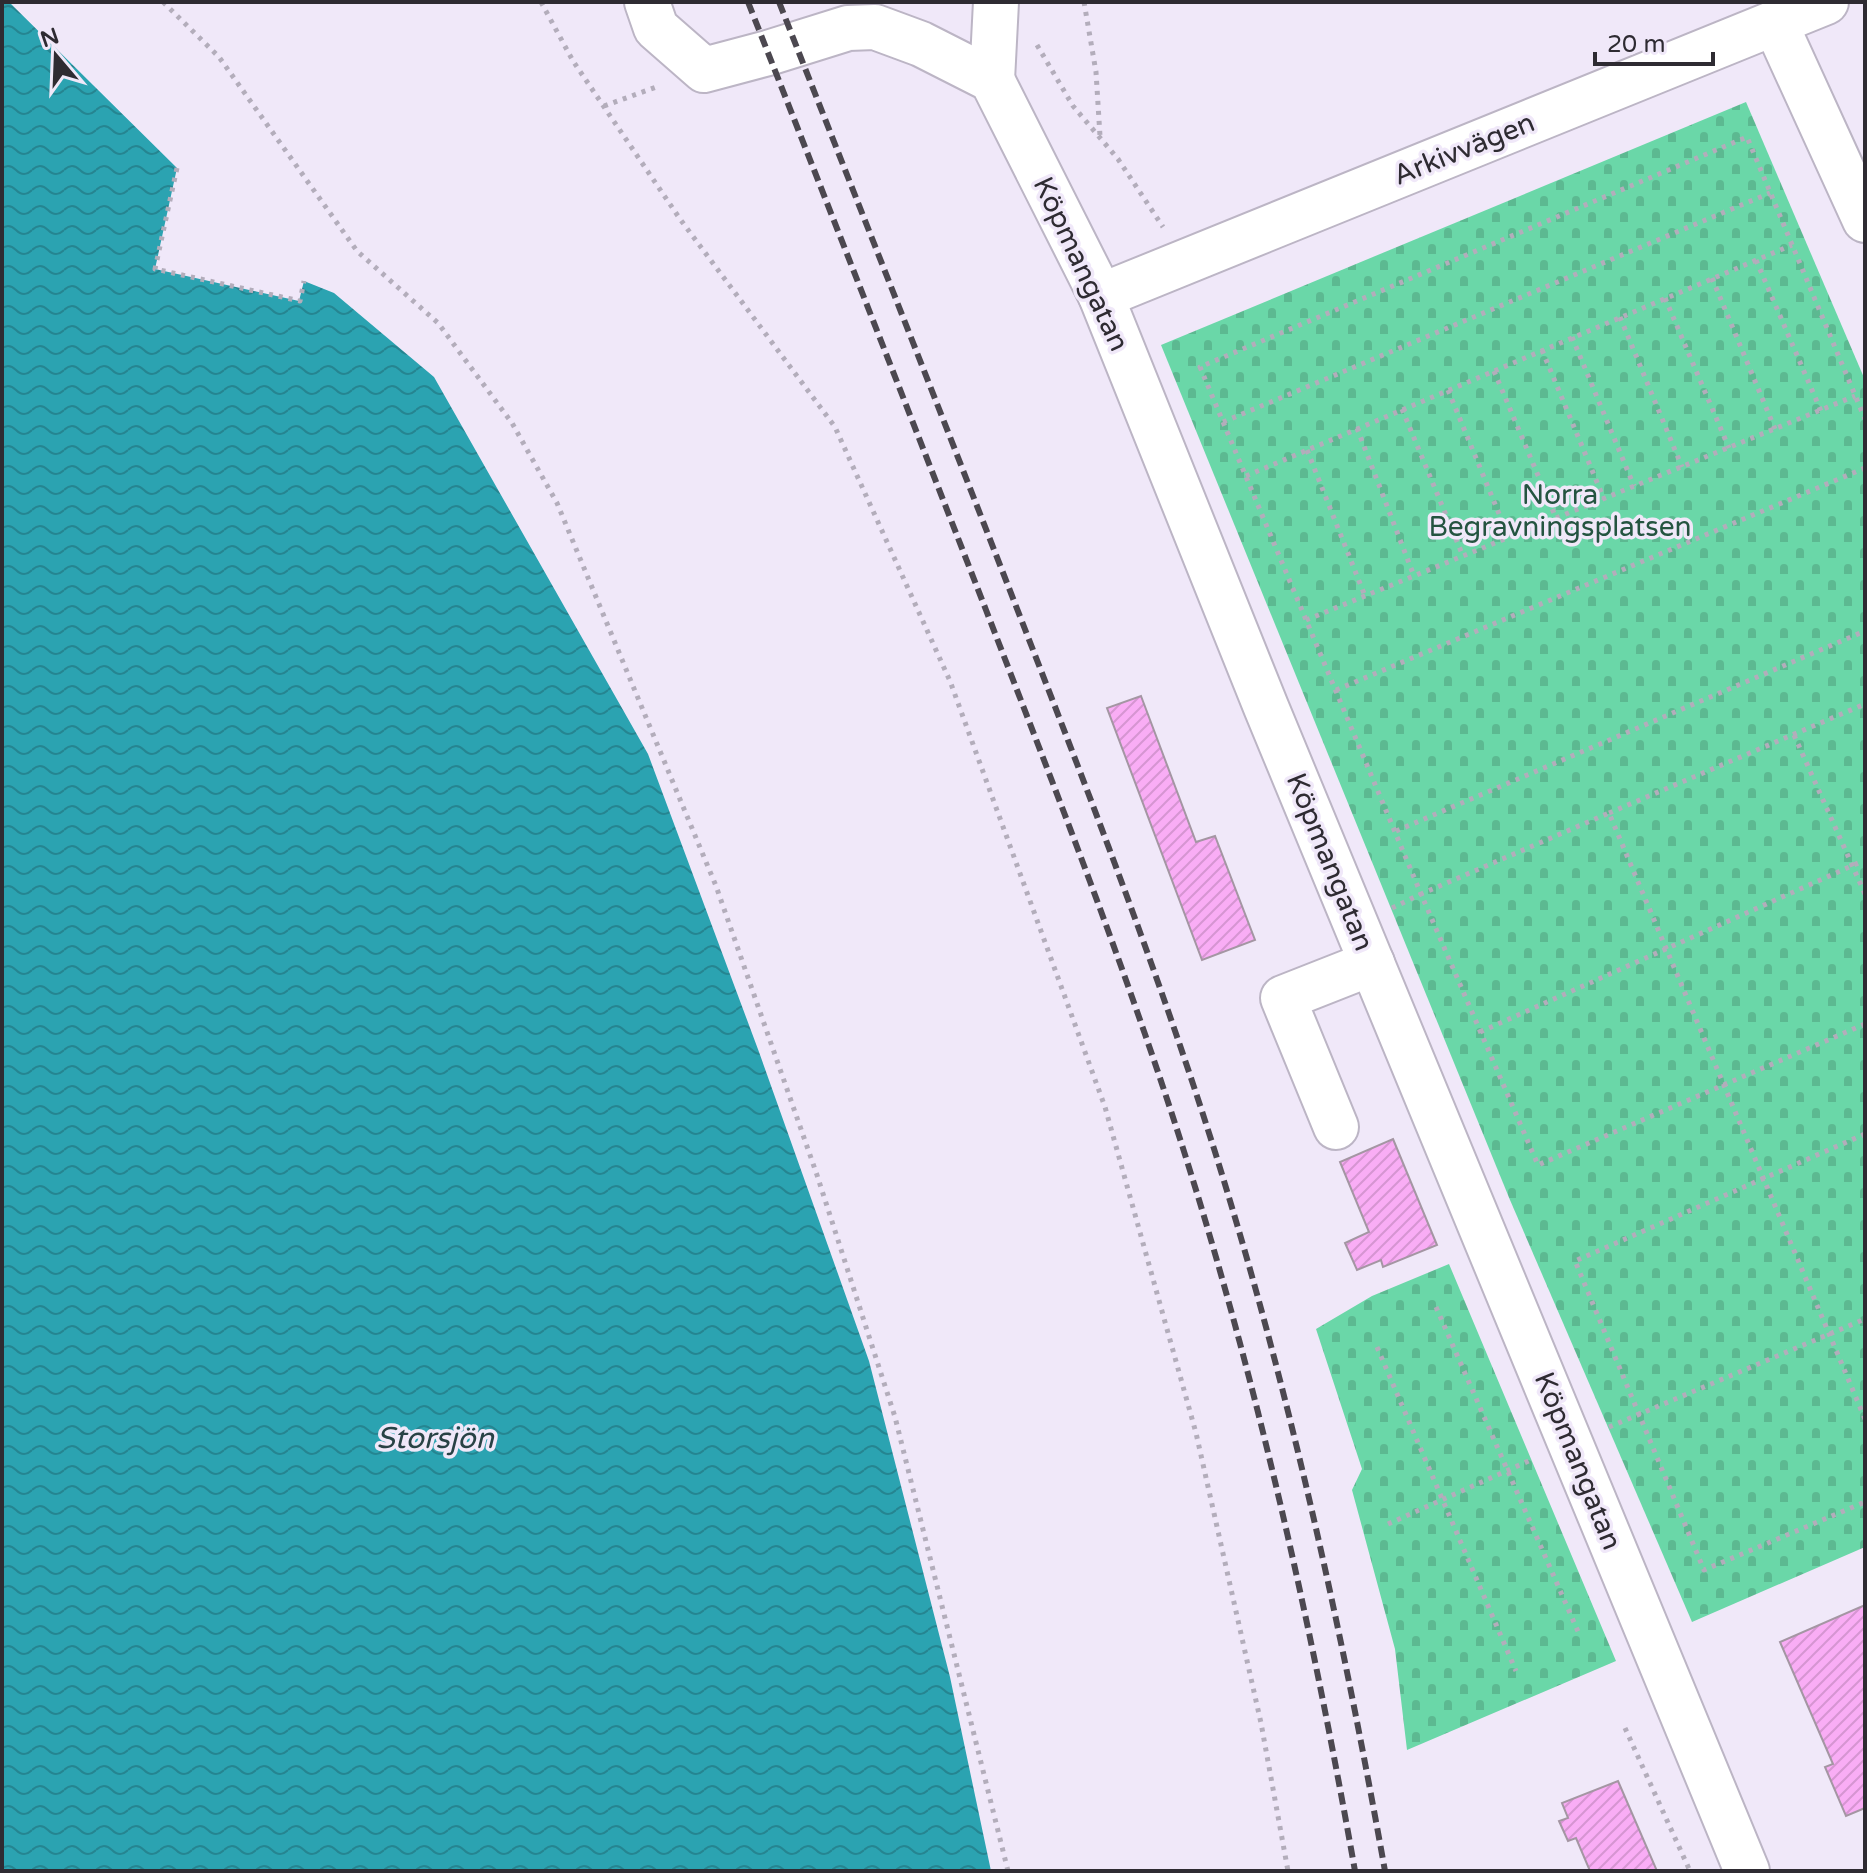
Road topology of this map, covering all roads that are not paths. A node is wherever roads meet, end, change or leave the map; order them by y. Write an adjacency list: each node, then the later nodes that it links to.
1 (647, 2): 4 (street)
2 (996, 2): 6 (street)
3 (1826, 2): 5 (street, Arkivvägen)
4 (870, 14): 6 (street)
5 (1775, 23): 7 (street); 8 (street, Arkivvägen)
6 (992, 80): 8 (street, Köpmangatan)
7 (1865, 220)
8 (1101, 296): 9 (street, Köpmangatan)
9 (1364, 944): 10 (street); 11 (street, Köpmangatan)
10 (1336, 1127)
11 (1747, 1871)

